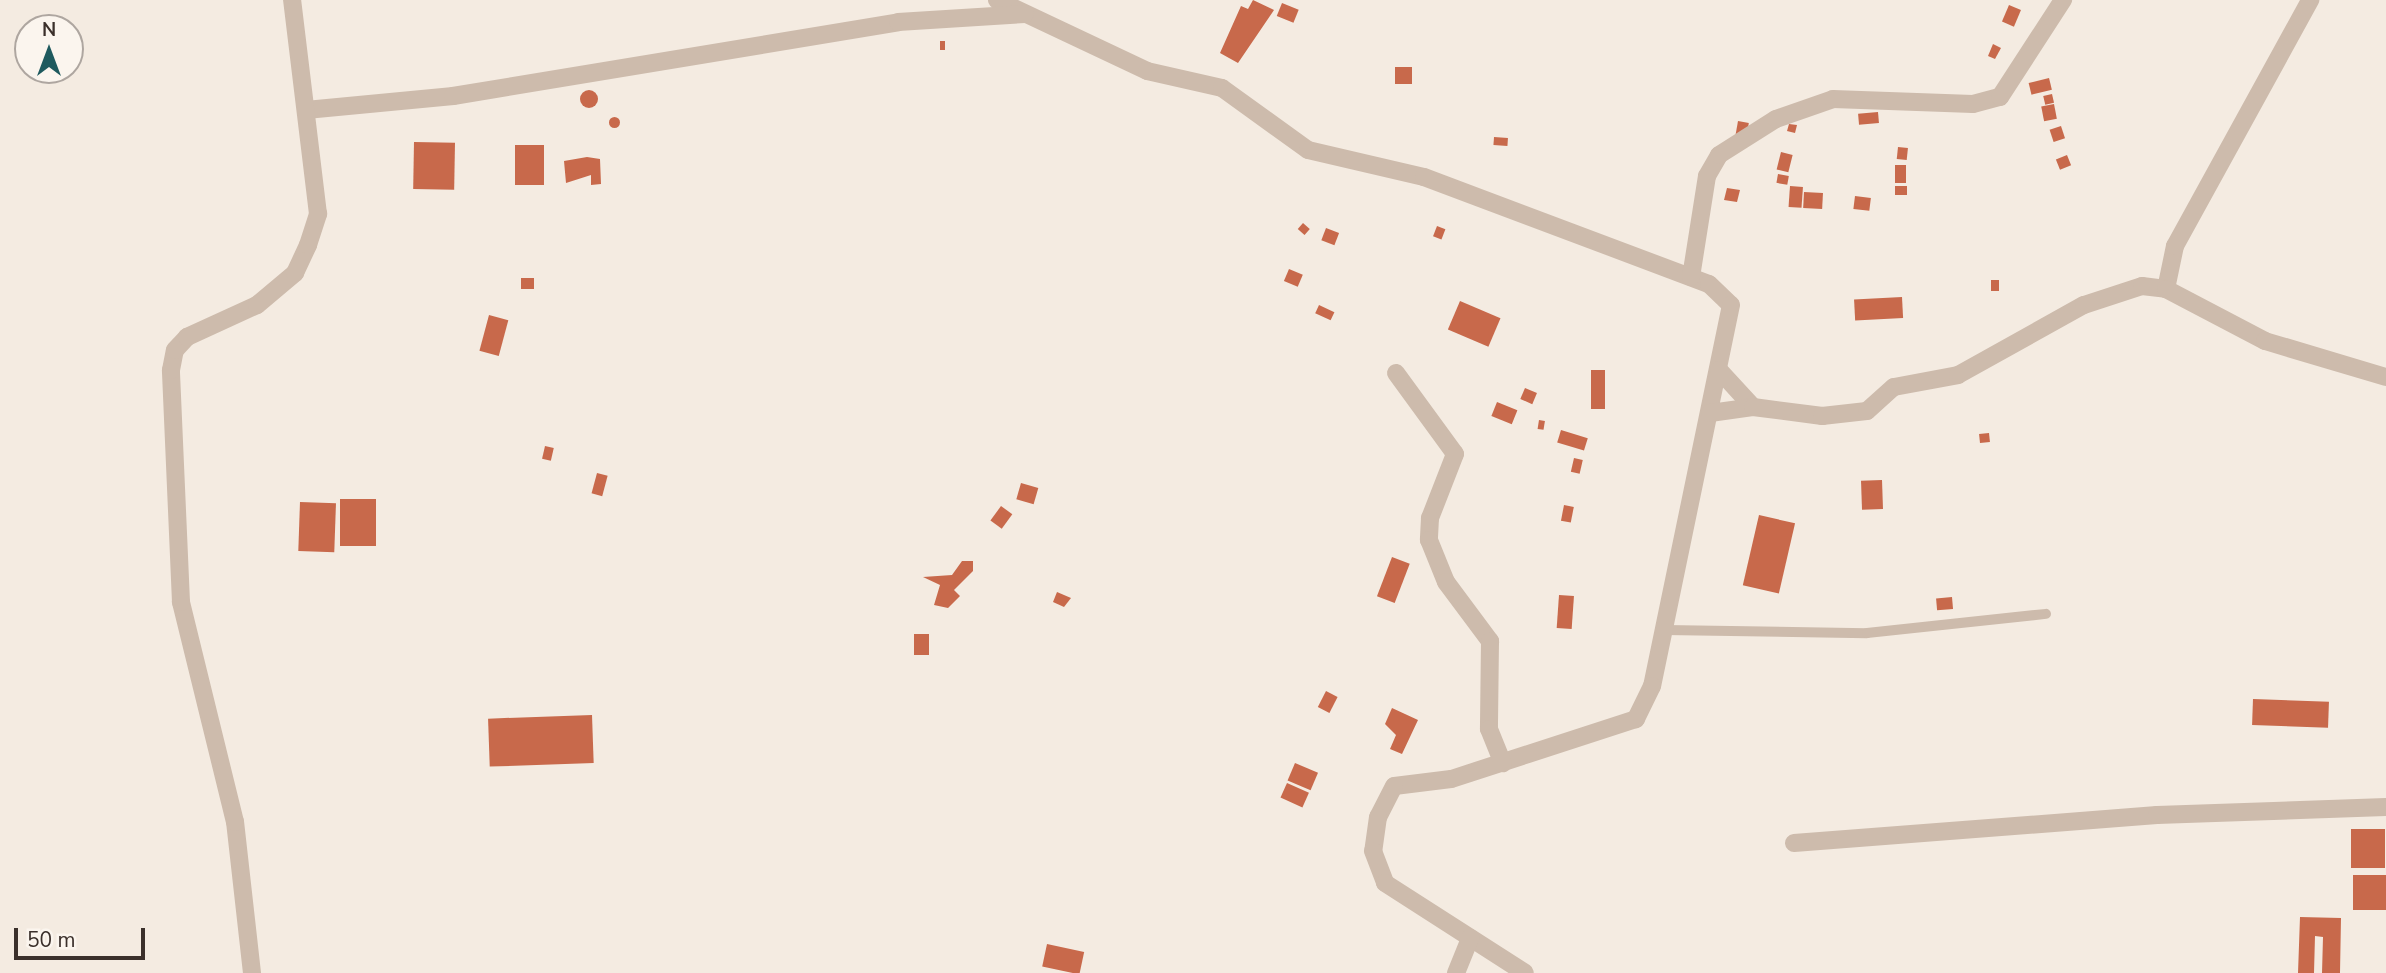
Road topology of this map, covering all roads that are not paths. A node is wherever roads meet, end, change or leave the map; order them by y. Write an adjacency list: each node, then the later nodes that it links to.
1 (292, 0): 6 (street)
2 (997, 0): 5 (street)
3 (2063, 0): 7 (street)
4 (2310, 0): 8 (street)
5 (1032, 13): 6 (street); 7 (street)
6 (306, 110): 20 (street)
7 (1691, 276): 9 (street)
8 (2166, 289): 11 (street); 12 (street)
9 (1719, 370): 12 (street); 13 (street)
10 (1396, 373): 16 (street)
11 (2386, 377)
12 (1753, 407): 13 (street)
13 (1710, 414): 15 (street)
14 (2046, 614): 15 (lane)
15 (1665, 630): 16 (street)
16 (1503, 763): 19 (street)
17 (2386, 807): 18 (street)
18 (1794, 843)
19 (1470, 938): 21 (street); 22 (street)
20 (252, 973)
21 (1456, 973)
22 (1525, 973)

